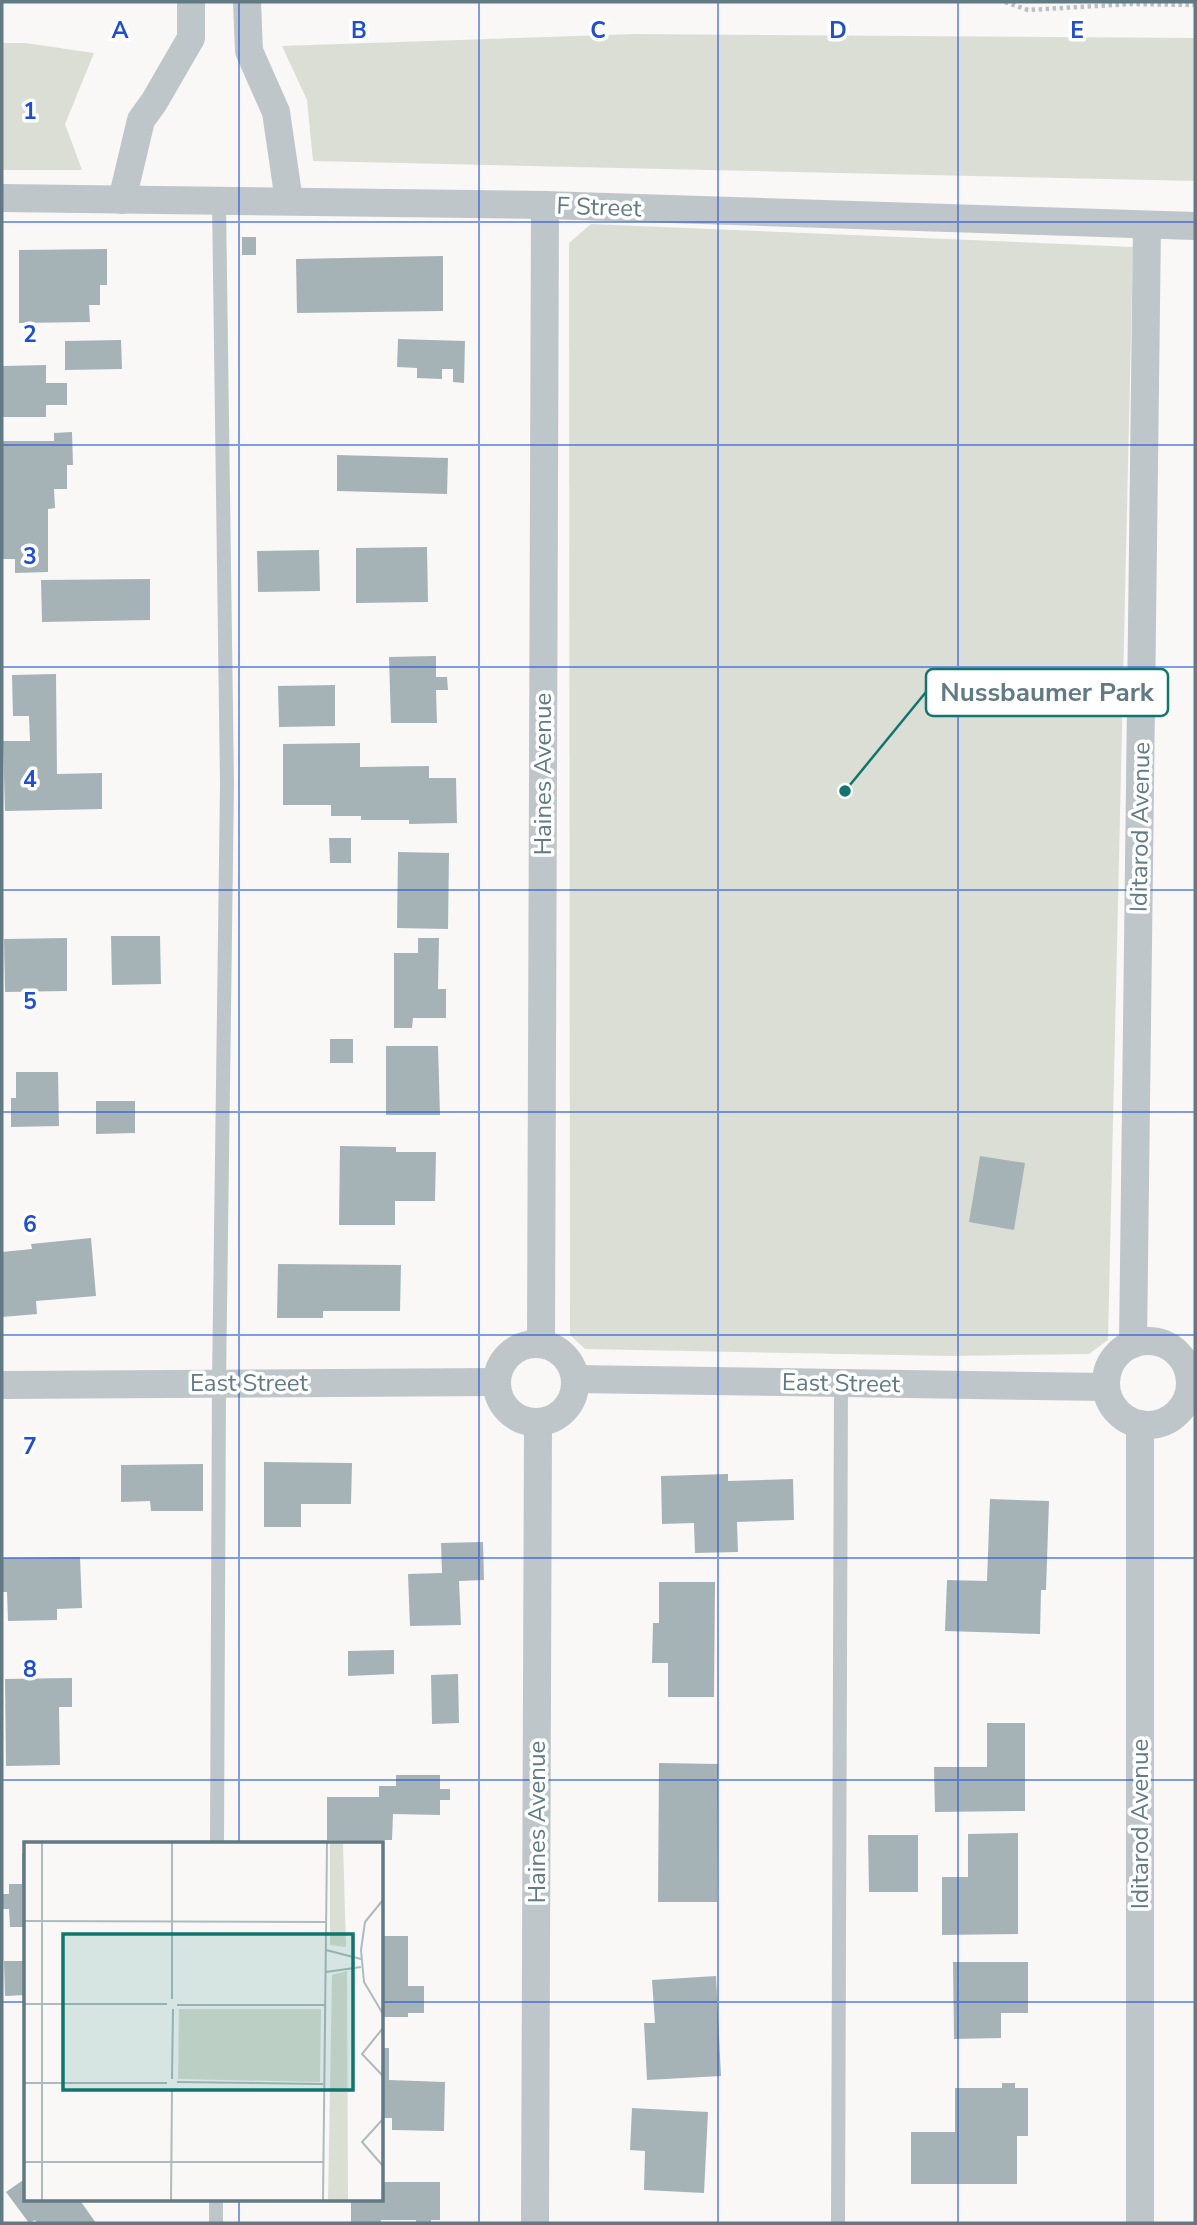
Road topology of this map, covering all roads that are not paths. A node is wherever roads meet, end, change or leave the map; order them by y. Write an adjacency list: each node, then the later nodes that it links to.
1 (191, 2): 4 (street)
2 (247, 2): 6 (street)
3 (2, 198): 4 (street, F Street)
4 (122, 200): 5 (street, F Street)
5 (219, 201): 6 (street, F Street); 15 (lane)
6 (289, 201): 7 (street, F Street)
7 (545, 205): 8 (street, F Street); 10 (street, Haines Avenue)
8 (1147, 225): 9 (street, F Street); 11 (street, Iditarod Avenue)
9 (1195, 226)
10 (541, 1344): 12 (street); 13 (street)
11 (1133, 1344): 17 (street); 18 (street)
12 (575, 1379): 14 (street, East Street); 19 (street)
13 (496, 1382): 15 (street, East Street); 19 (street)
14 (841, 1383): 18 (street, East Street); 25 (lane)
15 (219, 1384): 16 (street, East Street); 21 (lane)
16 (2, 1385)
17 (1193, 1385): 20 (street)
18 (1106, 1387): 20 (street)
19 (538, 1422): 24 (street, Haines Avenue)
20 (1140, 1424): 26 (street, Iditarod Avenue)
21 (217, 1842)
22 (216, 2200): 23 (lane)
23 (216, 2223)
24 (535, 2223)
25 (838, 2223)
26 (1140, 2223)

